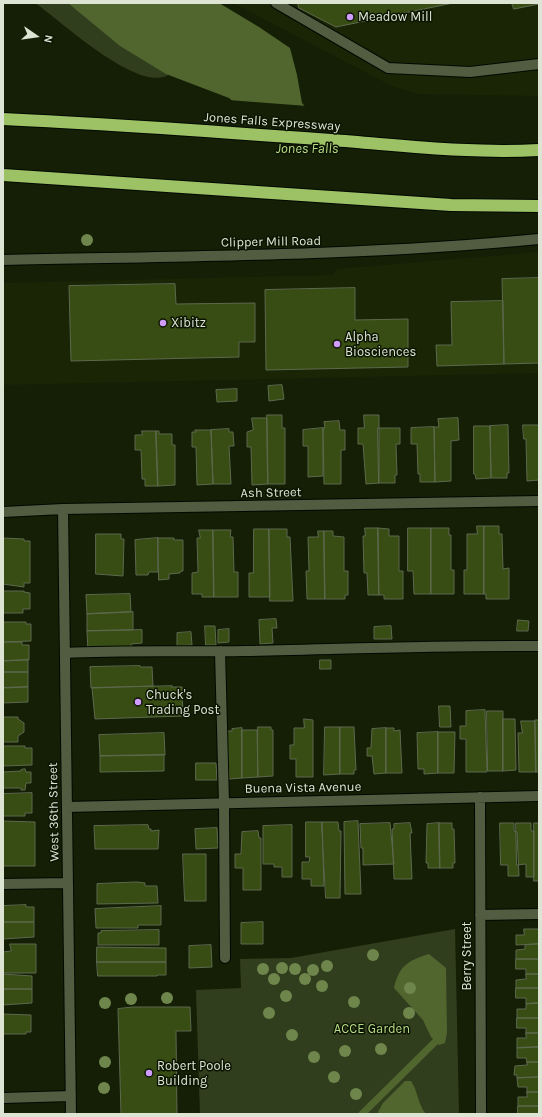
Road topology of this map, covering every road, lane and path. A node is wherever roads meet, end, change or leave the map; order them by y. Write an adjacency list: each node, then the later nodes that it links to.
1 (276, 3): 2 (street)
2 (539, 64)
3 (3, 119): 4 (highway, Jones Falls Expressway)
4 (539, 150)
5 (3, 175): 6 (highway)
6 (539, 206)
7 (539, 239): 8 (street, Clipper Mill Road)
8 (3, 260)
9 (539, 501): 10 (street, Ash Street)
10 (63, 509): 11 (street, Ash Street); 14 (street, West 36th Street)
11 (3, 512)
12 (539, 646): 13 (street)
13 (220, 651): 14 (street); 17 (street)
14 (65, 653): 18 (street, West 36th Street)
15 (539, 796): 16 (street, Buena Vista Avenue)
16 (480, 797): 17 (street, Buena Vista Avenue); 22 (street, Berry Street)
17 (224, 803): 18 (street, Buena Vista Avenue); 23 (street)
18 (67, 807): 19 (street, West 36th Street)
19 (68, 883): 20 (street); 24 (street, West 36th Street)
20 (3, 884)
21 (539, 914): 22 (street)
22 (480, 916): 27 (street, Berry Street)
23 (225, 958)
24 (71, 1096): 25 (street); 26 (street, West 36th Street)
25 (3, 1098)
26 (71, 1114)
27 (481, 1114)

